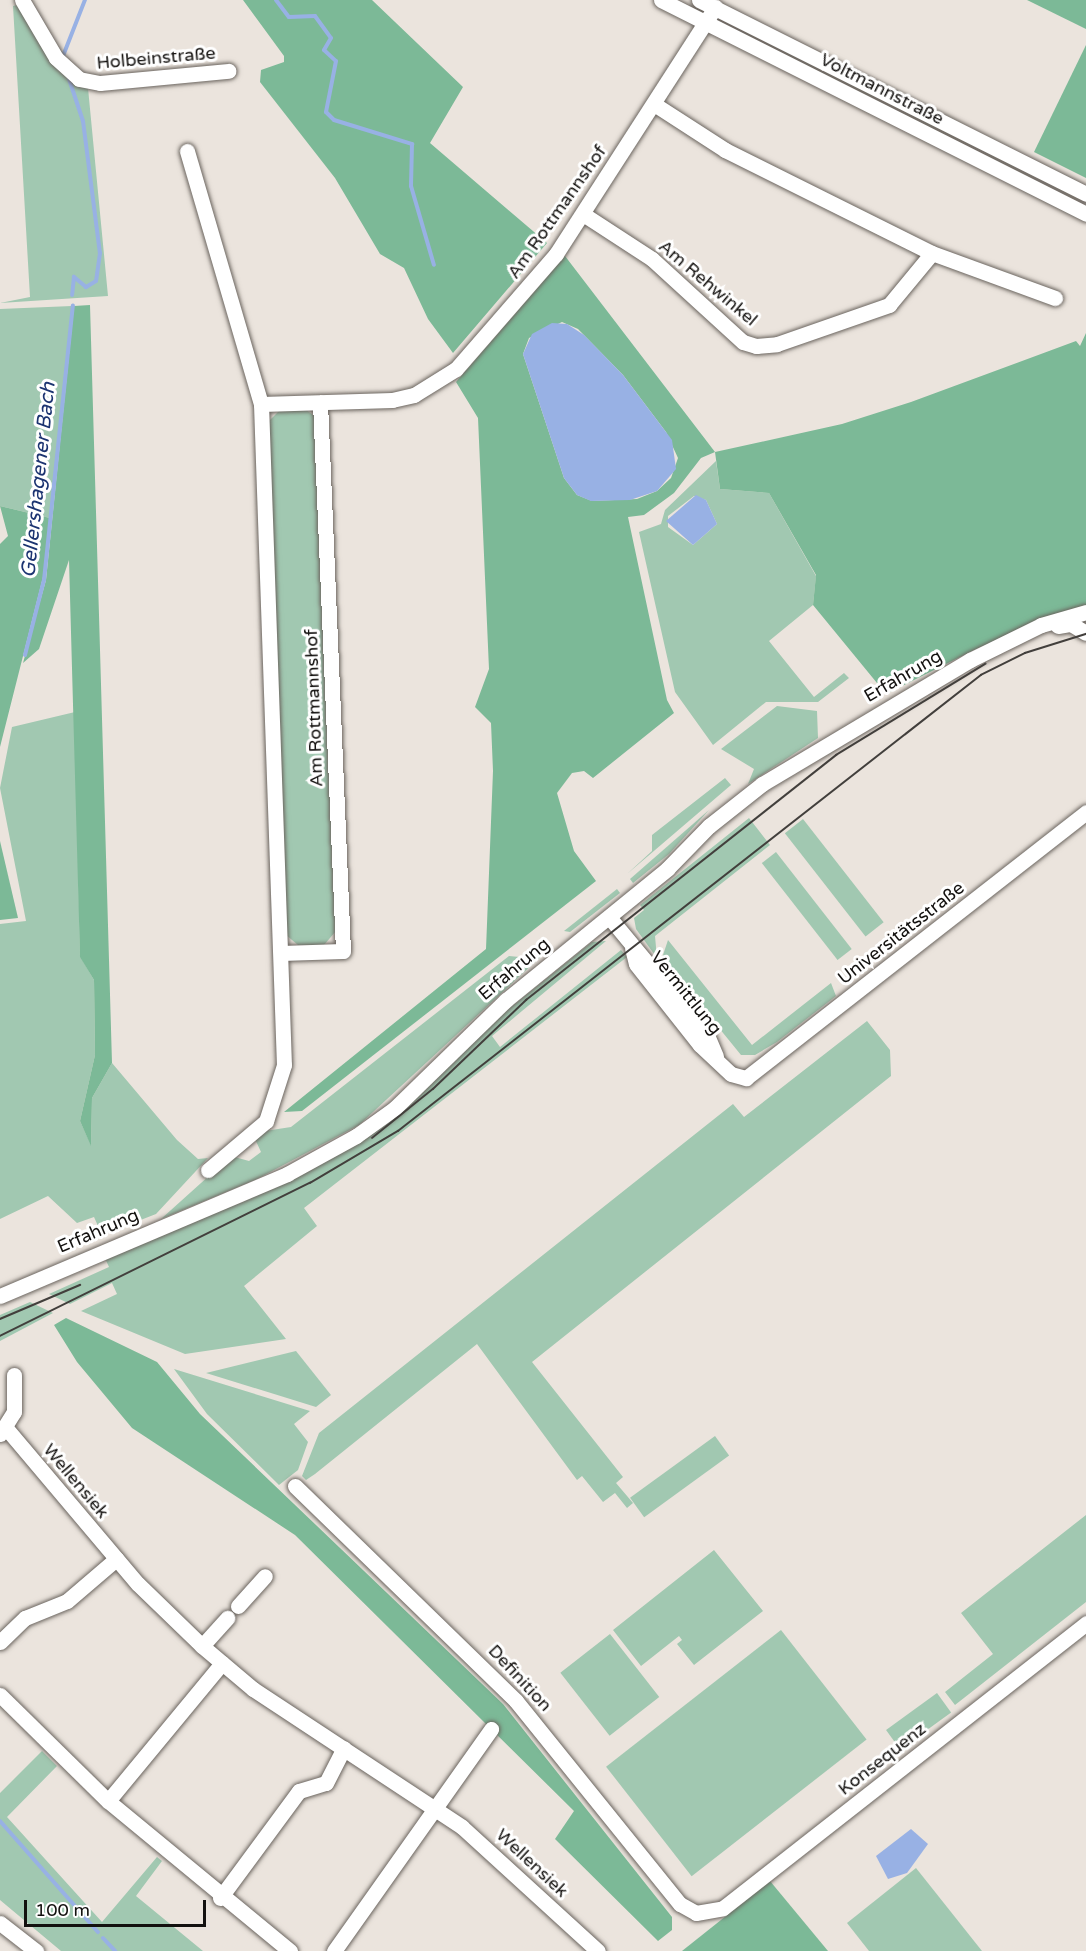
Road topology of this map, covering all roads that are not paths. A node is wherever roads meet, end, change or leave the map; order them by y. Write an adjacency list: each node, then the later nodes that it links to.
1 (22, 0): 6 (street, Holbeinstraße)
2 (661, 0): 5 (street, Voltmannstraße)
3 (699, 0): 4 (street, Voltmannstraße)
4 (715, 7): 5 (street, Am Rottmannshof); 9 (street, Voltmannstraße)
5 (705, 22): 7 (street, Am Rottmannshof); 11 (street, Voltmannstraße)
6 (228, 71)
7 (654, 104): 10 (street, Am Rottmannshof); 12 (street)
8 (187, 151): 15 (street)
9 (1086, 194)
10 (583, 214): 12 (street, Am Rehwinkel); 14 (street, Am Rottmannshof)
11 (1086, 214)
12 (932, 253): 13 (street)
13 (1055, 298)
14 (320, 402): 15 (street, Am Rottmannshof); 21 (street, Am Rottmannshof)
15 (261, 405): 21 (street)
16 (1086, 612): 17 (street)
17 (1032, 632): 18 (street); 20 (street, Erfahrung)
18 (1086, 633)
19 (1086, 812): 22 (street, Universitätsstraße)
20 (609, 917): 22 (street, Vermittlung); 24 (street, Erfahrung)
21 (280, 953): 23 (street)
22 (737, 1078)
23 (208, 1170)
24 (0, 1296)
25 (14, 1375): 26 (street, Wellensiek)
26 (3, 1431): 28 (street, Wellensiek)
27 (295, 1486): 42 (street, Definition)
28 (116, 1559): 33 (street); 34 (street, Wellensiek)
29 (265, 1576): 30 (street)
30 (238, 1606)
31 (227, 1618): 34 (street)
32 (1086, 1623): 42 (street, Konsequenz)
33 (0, 1642)
34 (202, 1646): 35 (street, Wellensiek)
35 (222, 1664): 38 (street, Wellensiek); 39 (street)
36 (0, 1695): 39 (street)
37 (491, 1729): 40 (street)
38 (344, 1748): 40 (street, Wellensiek); 41 (street)
39 (108, 1801): 41 (street)
40 (435, 1808): 46 (street); 47 (street, Wellensiek)
41 (220, 1898): 45 (street)
42 (696, 1912)
43 (0, 1923): 44 (street)
44 (36, 1951)
45 (290, 1951)
46 (334, 1951)
47 (598, 1951)

